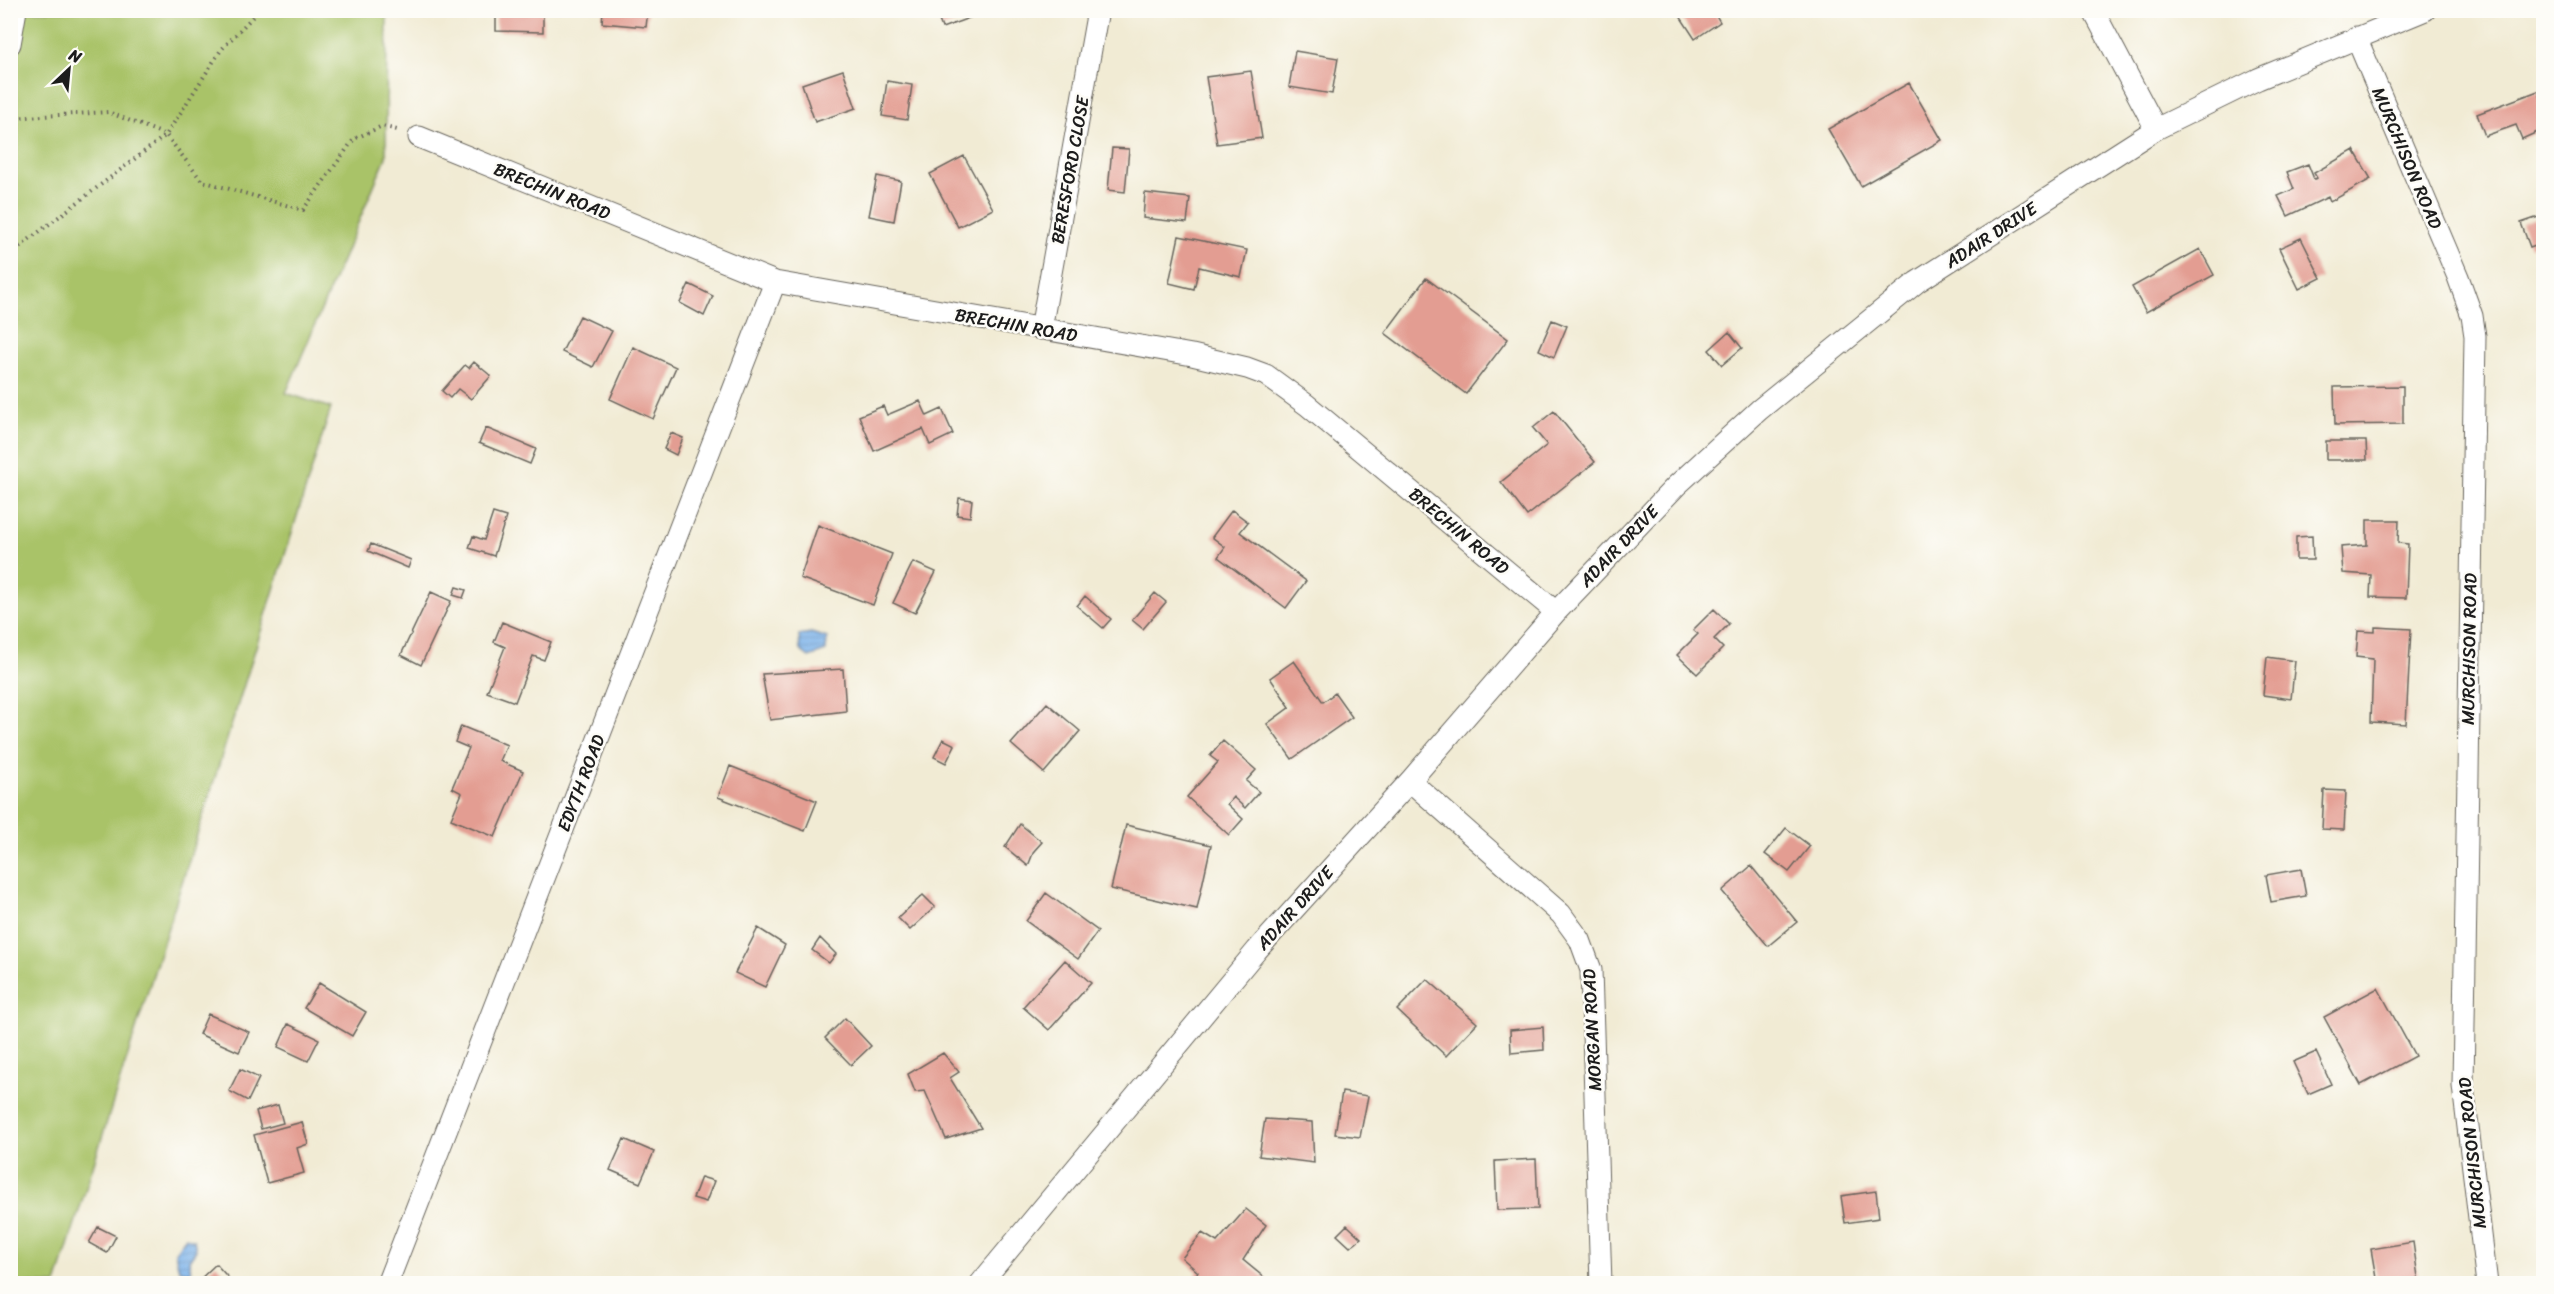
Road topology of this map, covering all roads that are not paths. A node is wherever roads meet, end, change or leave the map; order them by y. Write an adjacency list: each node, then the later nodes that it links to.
1 (16, 10): 6 (street)
2 (1098, 10): 10 (street, BERESFORD CLOSE)
3 (2093, 10): 7 (street)
4 (2425, 10): 5 (street, ADAIR DRIVE)
5 (2356, 37): 7 (street, ADAIR DRIVE); 16 (street, MURCHISON ROAD)
6 (10, 44)
7 (2156, 129): 11 (street, ADAIR DRIVE)
8 (419, 136): 9 (street, BRECHIN ROAD)
9 (775, 282): 10 (street, BRECHIN ROAD); 13 (street, EDYTH ROAD)
10 (1041, 329): 11 (street, BRECHIN ROAD)
11 (1556, 612): 12 (street, ADAIR DRIVE)
12 (1410, 781): 14 (street, ADAIR DRIVE); 15 (street, MORGAN ROAD)
13 (387, 1284)
14 (980, 1284)
15 (1601, 1284)
16 (2487, 1284)

